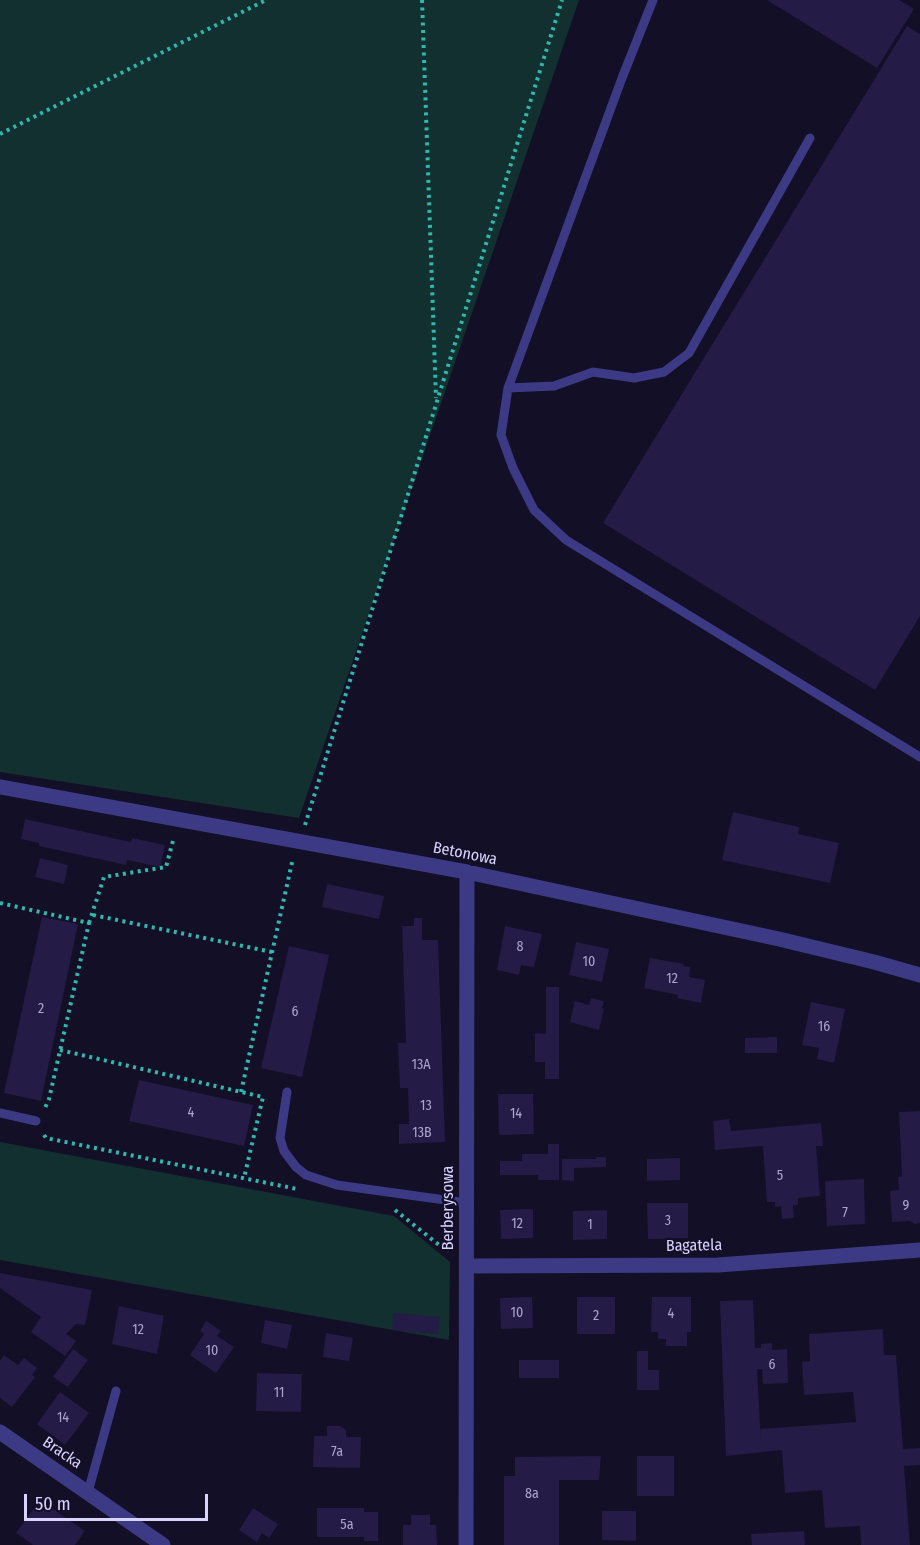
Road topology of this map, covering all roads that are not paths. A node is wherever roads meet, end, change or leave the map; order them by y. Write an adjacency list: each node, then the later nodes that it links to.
1 (653, 0): 3 (lane)
2 (810, 138): 3 (lane)
3 (508, 388): 4 (lane)
4 (920, 757)
5 (0, 786): 6 (street, Betonowa)
6 (467, 872): 7 (street, Betonowa); 11 (street, Berberysowa)
7 (920, 975)
8 (287, 1092): 11 (lane)
9 (0, 1113): 10 (lane)
10 (36, 1121)
11 (467, 1203): 13 (street, Berberysowa)
12 (920, 1250): 13 (street, Bagatela)
13 (461, 1262): 18 (street, Berberysowa)
14 (116, 1391): 16 (lane)
15 (0, 1432): 16 (street, Bracka)
16 (88, 1492): 17 (street, Bracka)
17 (163, 1545)
18 (466, 1545)

